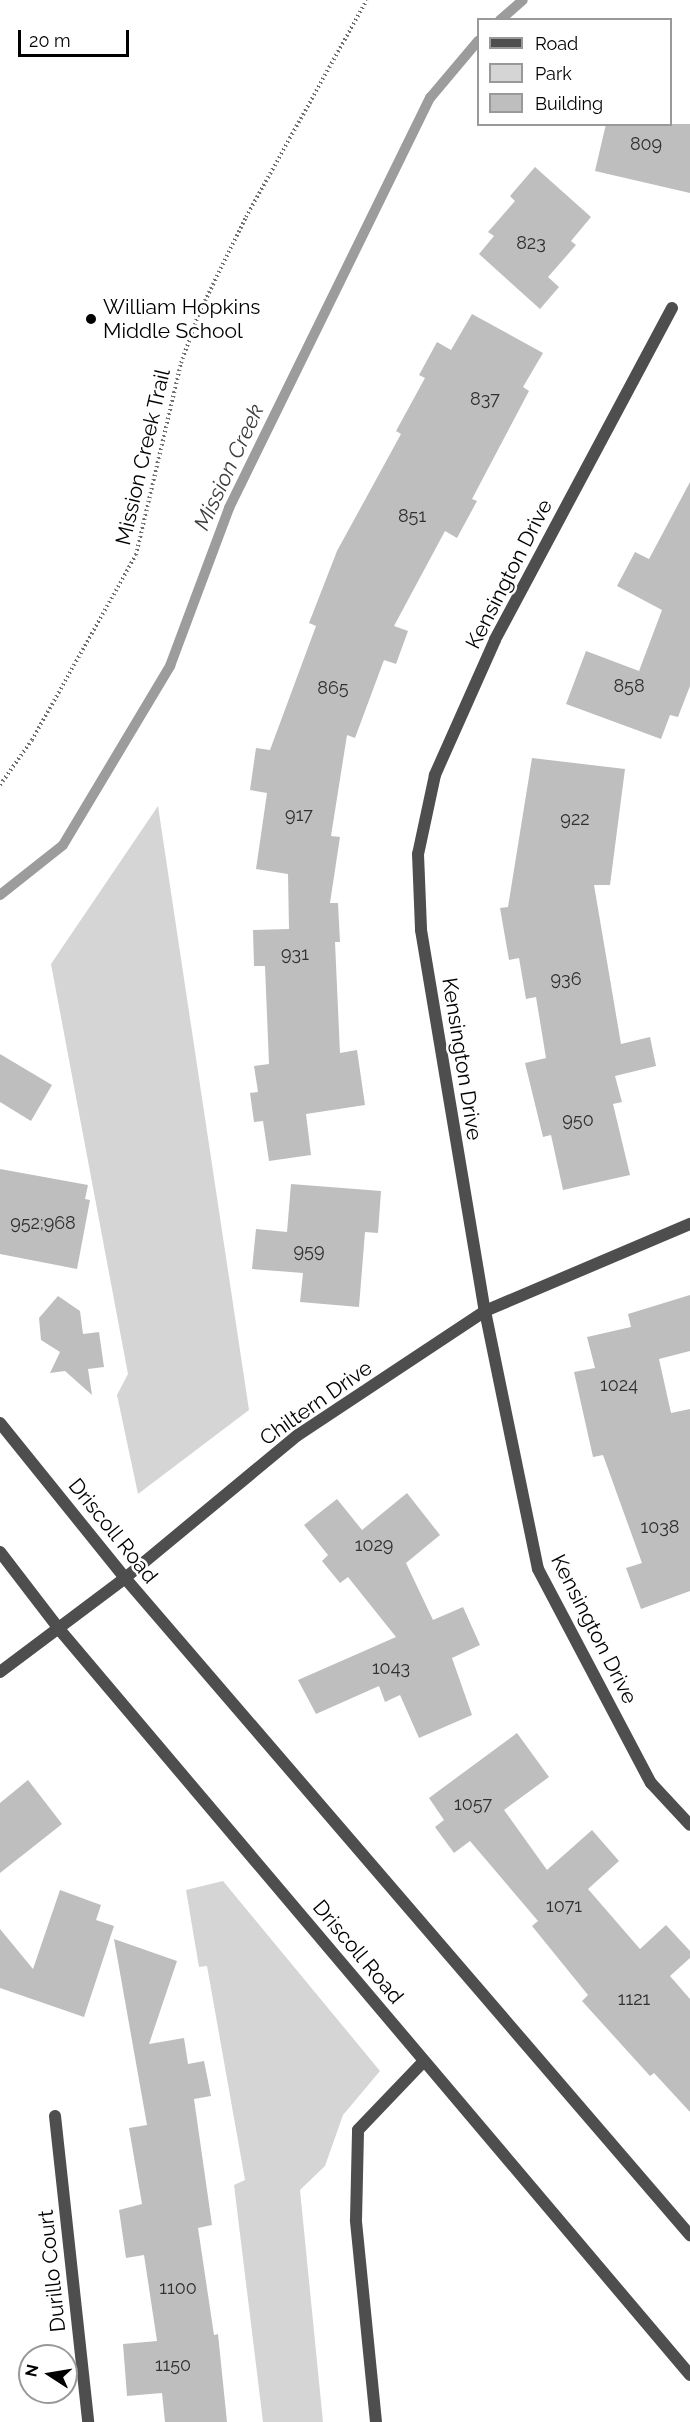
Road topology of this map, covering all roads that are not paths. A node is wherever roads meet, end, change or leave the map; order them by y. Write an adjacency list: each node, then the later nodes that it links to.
1 (672, 308): 3 (street, Kensington Drive)
2 (690, 1224): 3 (street, Chiltern Drive)
3 (485, 1311): 6 (street, Chiltern Drive); 9 (street, Kensington Drive)
4 (0, 1423): 6 (street, Driscoll Road)
5 (0, 1552): 7 (street, Driscoll Road)
6 (125, 1578): 7 (street, Chiltern Drive); 12 (street, Driscoll Road)
7 (59, 1629): 8 (street, Chiltern Drive); 10 (street, Driscoll Road)
8 (0, 1672)
9 (690, 1826)
10 (424, 2061): 13 (street, Driscoll Road); 15 (street)
11 (55, 2116): 14 (street, Durillo Court)
12 (690, 2235)
13 (690, 2375)
14 (88, 2422)
15 (376, 2422)

